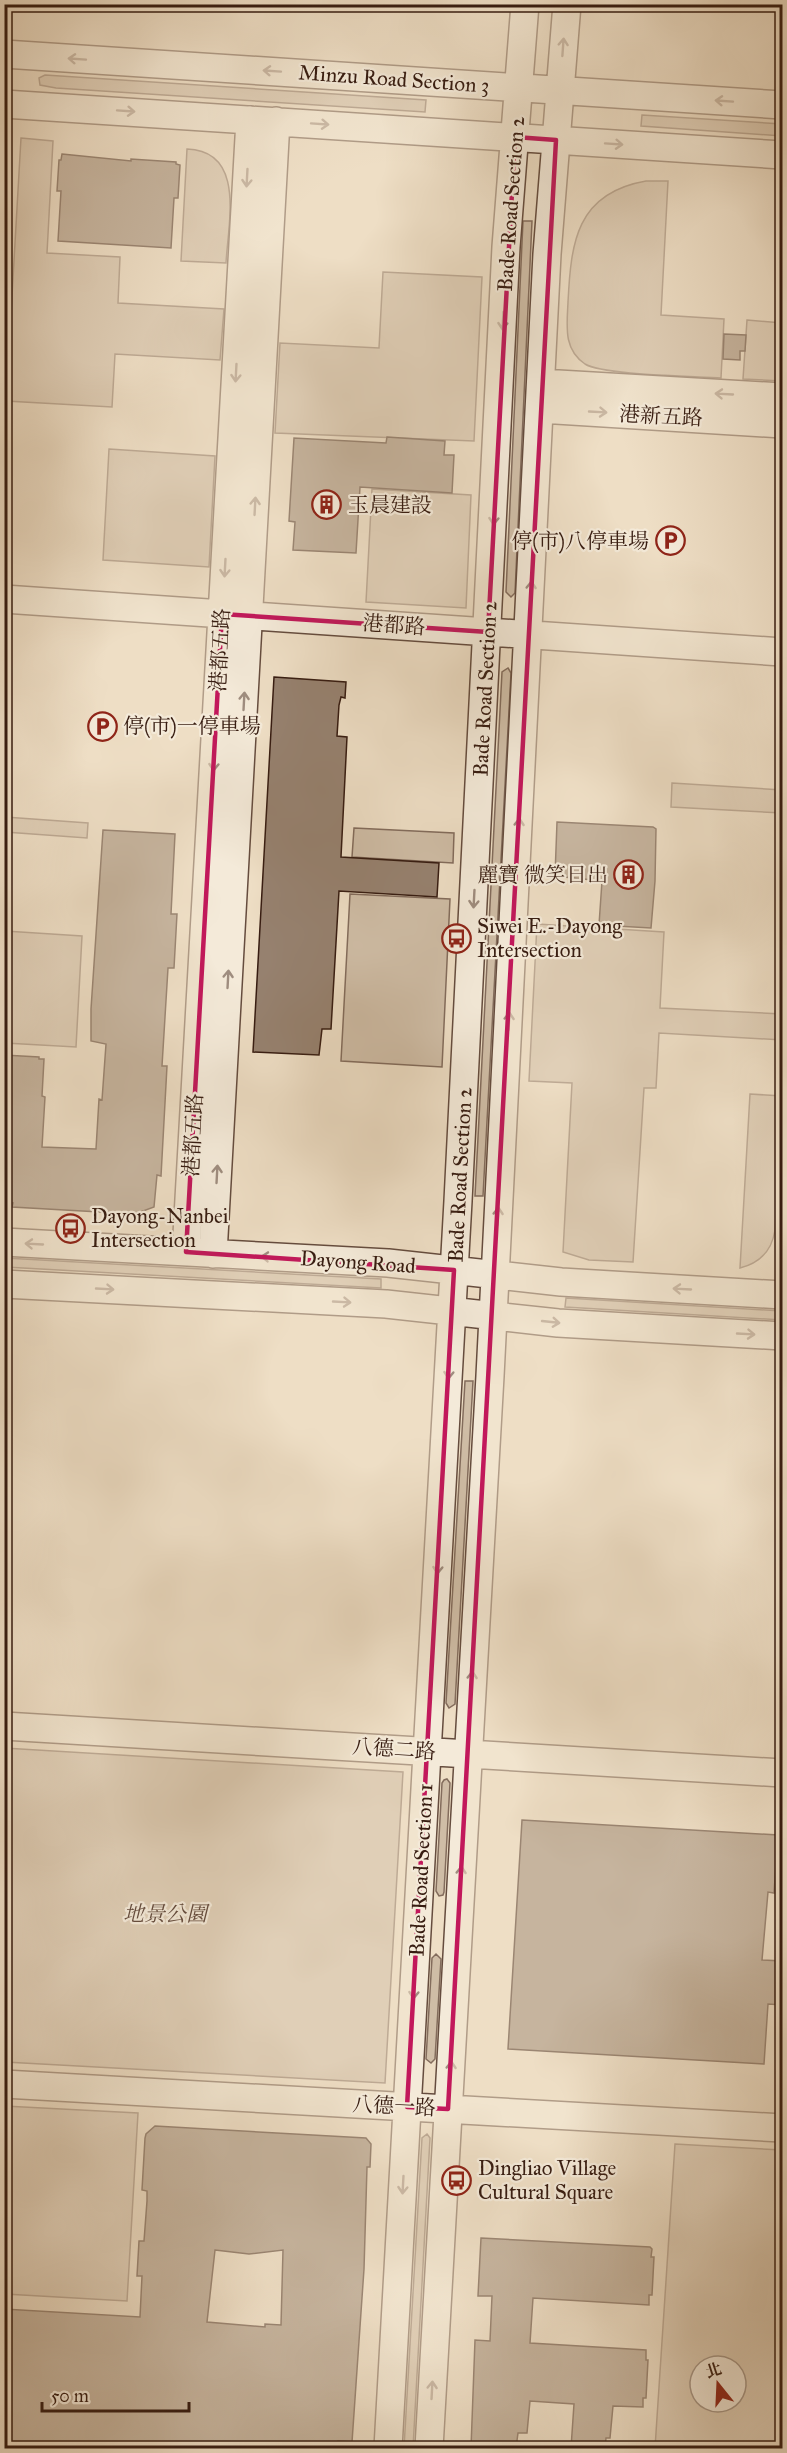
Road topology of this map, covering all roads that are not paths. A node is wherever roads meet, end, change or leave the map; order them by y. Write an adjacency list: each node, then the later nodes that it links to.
1 (525, 4): 4 (street, Bade Road Section 2)
2 (567, 4): 5 (street, Bade Road Section 2, one-way to 2)
3 (4, 54): 4 (street, Minzu Road Section 3, one-way to 3)
4 (519, 88): 5 (street, Minzu Road Section 3); 9 (street, Bade Road Section 2)
5 (560, 90): 7 (street, Minzu Road Section 3, one-way to 5); 10 (street, Bade Road Section 2)
6 (4, 104): 8 (street, one-way to 8)
7 (783, 105)
8 (263, 121): 9 (street, one-way to 9); 17 (street, 港都五路)
9 (515, 137): 10 (street); 18 (street, Bade Road Section 2, one-way to 18)
10 (556, 140): 11 (street, one-way to 11); 12 (street, Bade Road Section 2)
11 (783, 155)
12 (541, 383): 13 (street, 港新五路, one-way to 12); 14 (street, Bade Road Section 2)
13 (783, 397)
14 (540, 409): 15 (street, 港新五路, one-way to 15); 19 (street, Bade Road Section 2, one-way to 14)
15 (783, 424)
16 (4, 599): 17 (street, 港都路)
17 (235, 615): 18 (street, 港都路); 22 (street, 港都五路)
18 (488, 632): 19 (street, 港都路); 24 (street, Bade Road Section 2, one-way to 24)
19 (529, 635): 20 (street, 港都路); 25 (street, Bade Road Section 2, one-way to 19)
20 (783, 652)
21 (4, 1242): 22 (street, Dayong Road, one-way to 21)
22 (200, 1253): 24 (street, Dayong Road, one-way to 22)
23 (4, 1284): 24 (street, Dayong Road, one-way to 24)
24 (453, 1291): 25 (street, Dayong Road); 25 (street, Dayong Road); 29 (street, Bade Road Section 1, one-way to 29)
25 (494, 1295): 26 (street, Dayong Road, one-way to 25); 27 (street, Dayong Road, one-way to 27); 30 (street, Bade Road Section 1, one-way to 25)
26 (783, 1295)
27 (783, 1336)
28 (4, 1726): 29 (street, 八德二路)
29 (427, 1751): 30 (street, 八德二路); 32 (street, Bade Road Section 1)
30 (468, 1754): 31 (street, 八德二路); 33 (street, Bade Road Section 1, one-way to 30)
31 (783, 1773)
32 (418, 1924): 33 (street); 35 (street, Bade Road Section 1, one-way to 35)
33 (458, 1926): 36 (street, Bade Road Section 1, one-way to 33)
34 (4, 2084): 35 (street, 八德一路)
35 (407, 2107): 36 (street, 八德一路); 38 (street, Bade Road Section 1, one-way to 38)
36 (448, 2109): 37 (street, 八德一路); 39 (street, Bade Road Section 1, one-way to 36)
37 (783, 2128)
38 (388, 2448)
39 (429, 2448)

